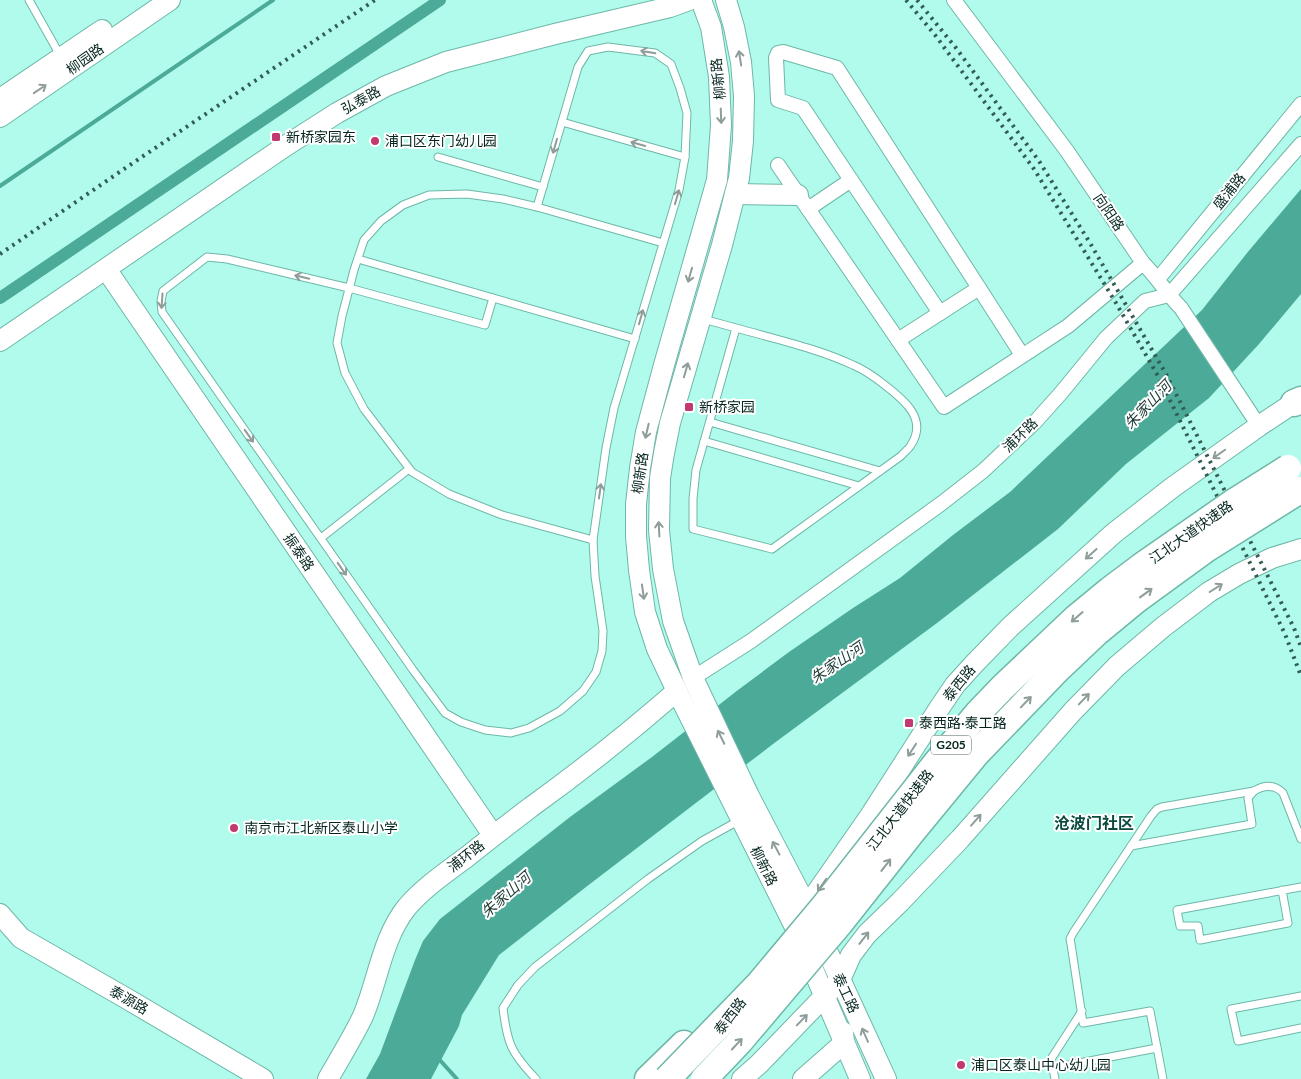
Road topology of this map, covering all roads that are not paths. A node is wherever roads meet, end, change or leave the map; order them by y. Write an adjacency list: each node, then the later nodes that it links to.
1 (29, 0): 8 (lane)
2 (147, 0): 8 (main road, 柳园路)
3 (170, 0): 8 (main road, 柳园路)
4 (688, 0): 25 (main road, 弘泰路)
5 (701, 0): 51 (main road, 柳新路, one-way to 51)
6 (726, 0): 19 (main road, 柳新路, one-way to 6)
7 (954, 0): 24 (street, 向阳路)
8 (65, 64): 9 (main road, 柳园路); 11 (main road, 柳园路, one-way to 8)
9 (0, 99)
10 (1301, 104): 26 (street, 盛浦路)
11 (0, 117)
12 (562, 122): 15 (lane, one-way to 12); 15 (lane, one-way to 12); 18 (lane, one-way to 18)
13 (1301, 144): 29 (street)
14 (438, 157): 18 (lane)
15 (685, 157): 22 (lane, one-way to 15)
16 (778, 165): 20 (street)
17 (851, 180): 20 (street); 28 (street); 31 (street)
18 (544, 187): 21 (lane)
19 (735, 194): 20 (main road); 32 (main road, 柳新路)
20 (803, 202): 35 (street)
21 (537, 207): 22 (lane); 23 (lane)
22 (663, 243): 34 (lane, one-way to 22)
23 (358, 259): 27 (lane); 30 (lane)
24 (1143, 262): 26 (street, 向阳路); 37 (street)
25 (106, 268): 36 (main road, 弘泰路); 55 (main road, 振泰路)
26 (1158, 279): 29 (street, 向阳路)
27 (349, 288): 30 (lane); 43 (lane); 47 (lane, one-way to 47)
28 (979, 288): 31 (street); 37 (street)
29 (1169, 295): 40 (street, 向阳路); 50 (street, 浦环路)
30 (492, 298): 34 (lane)
31 (940, 313): 35 (street)
32 (700, 318): 33 (lane); 50 (main road, 柳新路, one-way to 32)
33 (736, 328): 39 (lane); 44 (lane)
34 (634, 338): 48 (lane, one-way to 34)
35 (898, 340): 37 (street)
36 (0, 341)
37 (1022, 355)
38 (1299, 401): 40 (main road, 泰西路)
39 (710, 422): 41 (lane); 44 (lane)
40 (1259, 426): 60 (main road, 泰西路, one-way to 60)
41 (704, 441): 45 (lane); 45 (lane)
42 (1301, 460): 76 (highway, 江北大道快速路 / G205, one-way to 76, bridge)
43 (409, 468): 47 (lane); 48 (lane)
44 (880, 471): 45 (lane)
45 (859, 486)
46 (1301, 489): 78 (highway, 江北大道快速路 / G205, one-way to 46, bridge)
47 (321, 538): 48 (lane, one-way to 48)
48 (593, 540)
49 (1301, 548): 64 (main road, one-way to 49)
50 (693, 678): 52 (main road, 柳新路, one-way to 50)
51 (677, 692): 52 (main road, 柳新路); 55 (main road, 浦环路)
52 (734, 786): 54 (main road, 柳新路); 60 (main road, 柳新路, one-way to 52)
53 (1254, 790): 56 (lane); 57 (lane); 57 (lane)
54 (740, 820): 62 (main road, 柳新路); 74 (lane)
55 (493, 835): 73 (main road, 浦环路)
56 (1301, 839)
57 (1131, 846): 67 (lane)
58 (1301, 887): 59 (lane)
59 (1282, 890): 59 (lane)
60 (807, 907): 62 (main road, 泰西路); 64 (main road, 泰工路)
61 (0, 914): 72 (main road, 泰源路)
62 (794, 925): 63 (main road, 泰西路); 66 (main road, 泰工路)
63 (772, 954): 75 (highway); 77 (main road, 泰西路)
64 (840, 980): 66 (main road); 69 (main road); 82 (main road, 泰工路, one-way to 64)
65 (1301, 996): 68 (lane)
66 (825, 997): 69 (main road, 泰工路); 79 (main road, one-way to 66)
67 (1082, 1011): 70 (lane); 71 (lane)
68 (1301, 1028)
69 (844, 1043): 80 (main road); 81 (main road, 泰工路)
70 (1157, 1048): 71 (lane); 84 (lane)
71 (1053, 1068): 83 (lane)
72 (263, 1079)
73 (328, 1079)
74 (536, 1079)
75 (648, 1079)
76 (667, 1079)
77 (678, 1079)
78 (704, 1079)
79 (742, 1079)
80 (803, 1079)
81 (860, 1079)
82 (886, 1079)
83 (1055, 1079)
84 (1163, 1079)

